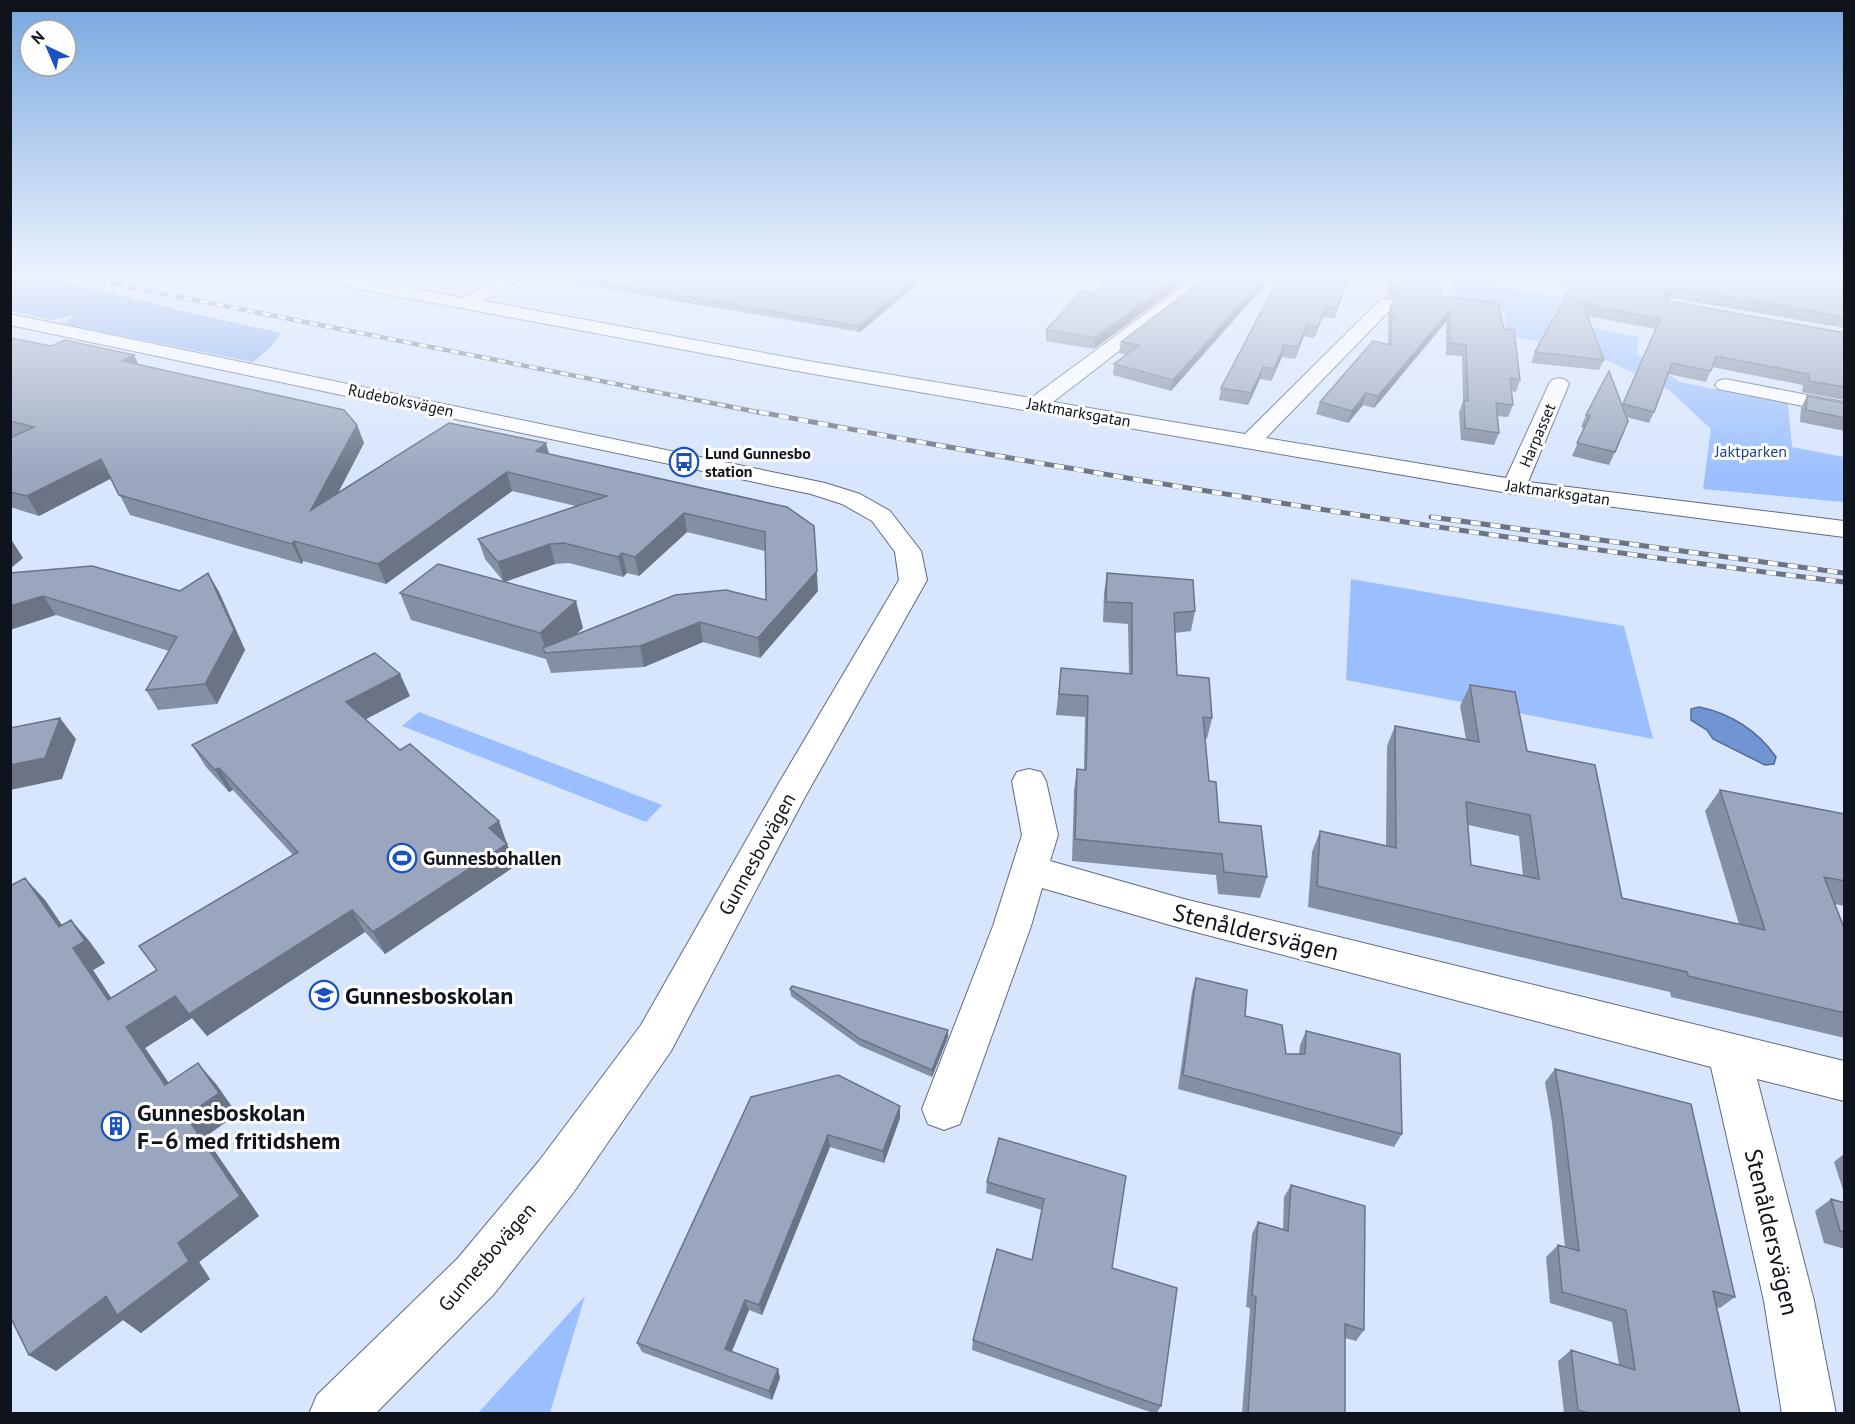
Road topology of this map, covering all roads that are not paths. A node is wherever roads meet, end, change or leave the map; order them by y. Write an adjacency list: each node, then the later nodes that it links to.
1 (121, 342): 9 (street, Rudeboksvägen)
2 (682, 342): 7 (street, Jaktmarksgatan)
3 (1119, 342): 7 (street)
4 (1348, 342): 10 (street)
5 (1559, 384): 11 (street, Harpasset)
6 (1725, 385): 8 (street)
7 (1037, 404): 10 (street, Jaktmarksgatan)
8 (1845, 408)
9 (578, 439): 18 (street, Gunnesbovägen)
10 (1251, 441): 11 (street, Jaktmarksgatan)
11 (1515, 487): 12 (street, Jaktmarksgatan)
12 (1845, 529)
13 (1029, 781): 14 (street)
14 (1030, 870): 15 (street, Stenåldersvägen); 17 (street)
15 (1729, 1051): 16 (street, Stenåldersvägen); 19 (street, Stenåldersvägen)
16 (1845, 1081)
17 (944, 1109)
18 (336, 1413)
19 (1809, 1413)

